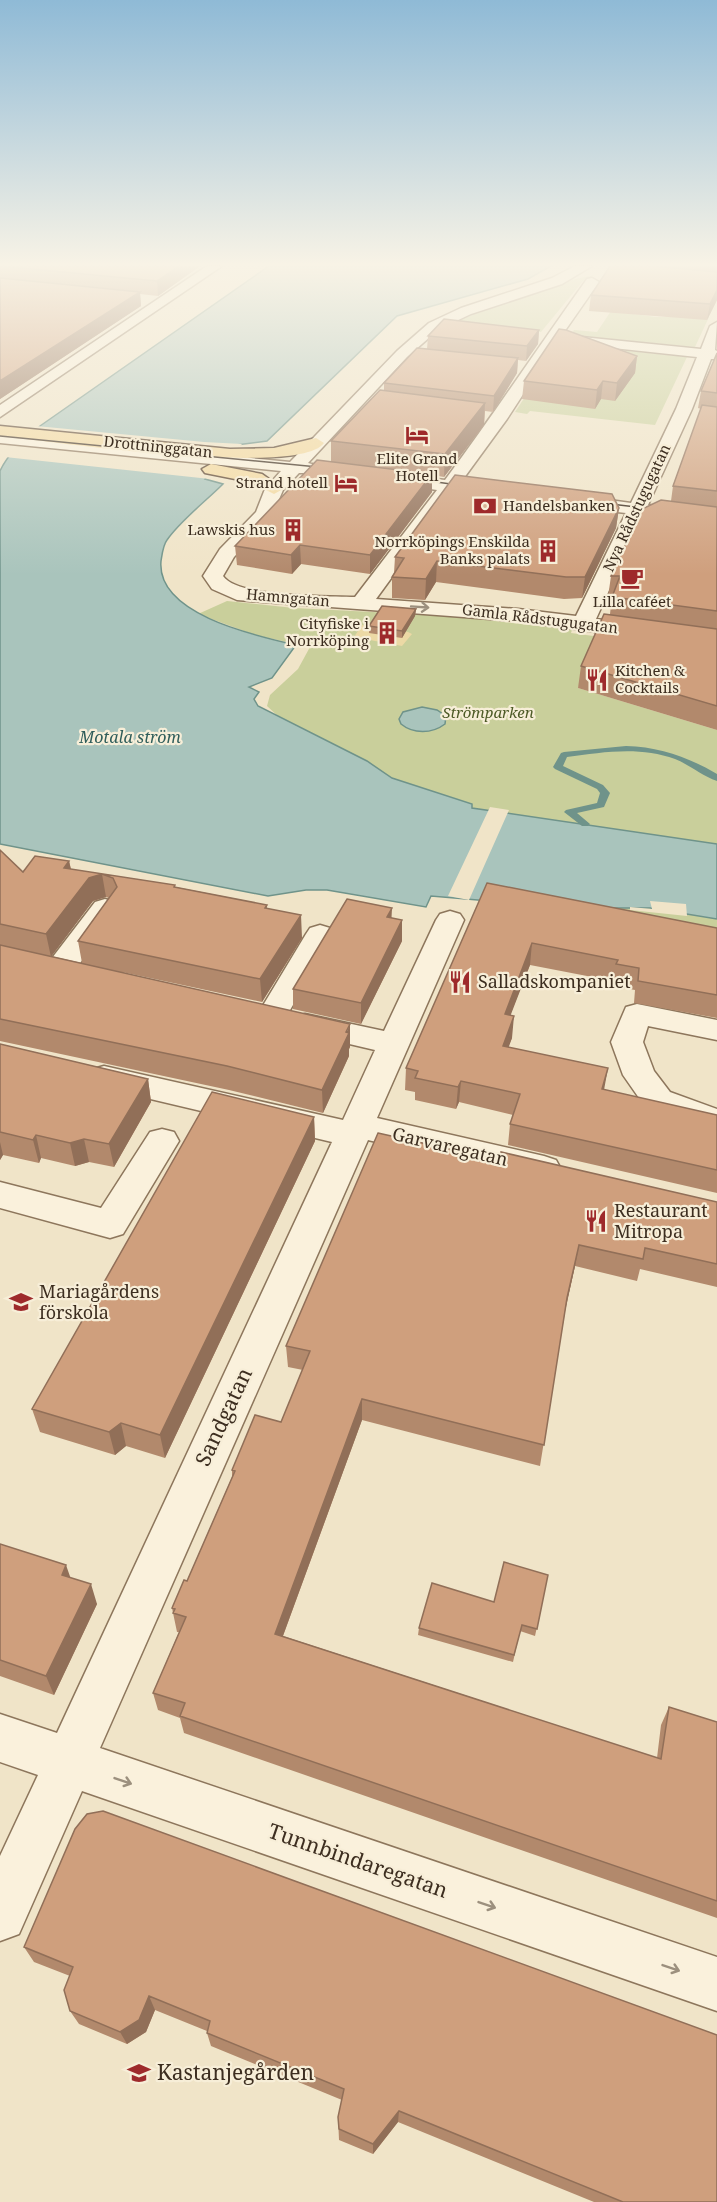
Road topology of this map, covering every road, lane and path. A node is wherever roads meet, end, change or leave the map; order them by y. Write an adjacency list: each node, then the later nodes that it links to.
1 (61, 369): 7 (street)
2 (388, 369): 5 (street, Hamngatan)
3 (524, 369): 11 (street)
4 (704, 369): 8 (street, Nya Rådstugugatan)
5 (356, 402): 6 (street); 13 (street, Hamngatan)
6 (377, 405)
7 (0, 412)
8 (681, 414): 10 (street); 22 (street, Nya Rådstugugatan)
9 (479, 417): 11 (street)
10 (705, 417)
11 (500, 419): 18 (street)
12 (2, 437): 14 (main road, Drottninggatan); 14 (street, Drottninggatan)
13 (315, 443): 14 (main road, Drottninggatan); 15 (street, Hamngatan)
14 (226, 465): 15 (street, Drottninggatan); 19 (main road, Drottninggatan)
15 (294, 467): 16 (street, Drottninggatan); 19 (street, Hamngatan)
16 (326, 470)
17 (370, 476): 18 (street)
18 (448, 486): 20 (street); 24 (street)
19 (274, 489): 24 (street, Hamngatan)
20 (513, 494)
21 (560, 500): 22 (street)
22 (636, 508): 23 (street); 25 (street, Nya Rådstugugatan)
23 (717, 519)
24 (362, 603): 25 (street, Gamla Rådstugugatan, one-way to 25)
25 (583, 624): 26 (street, Gamla Rådstugugatan)
26 (717, 642)
27 (105, 908): 31 (street)
28 (450, 920): 34 (street, Sandgatan)
29 (320, 934): 34 (street)
30 (30, 963): 31 (street)
31 (60, 969): 32 (street)
32 (96, 977)
33 (717, 1030): 36 (street)
34 (394, 1044): 37 (street, Sandgatan)
35 (70, 1069): 37 (street, Garvaregatan)
36 (717, 1122)
37 (356, 1131): 39 (street, Garvaregatan); 42 (street, Sandgatan)
38 (162, 1141): 40 (street)
39 (579, 1178)
40 (0, 1195)
41 (0, 1738): 42 (street, Tunnbindaregatan)
42 (68, 1762): 43 (street, Sandgatan); 44 (street, Tunnbindaregatan, one-way to 44)
43 (0, 1915)
44 (717, 1984)

